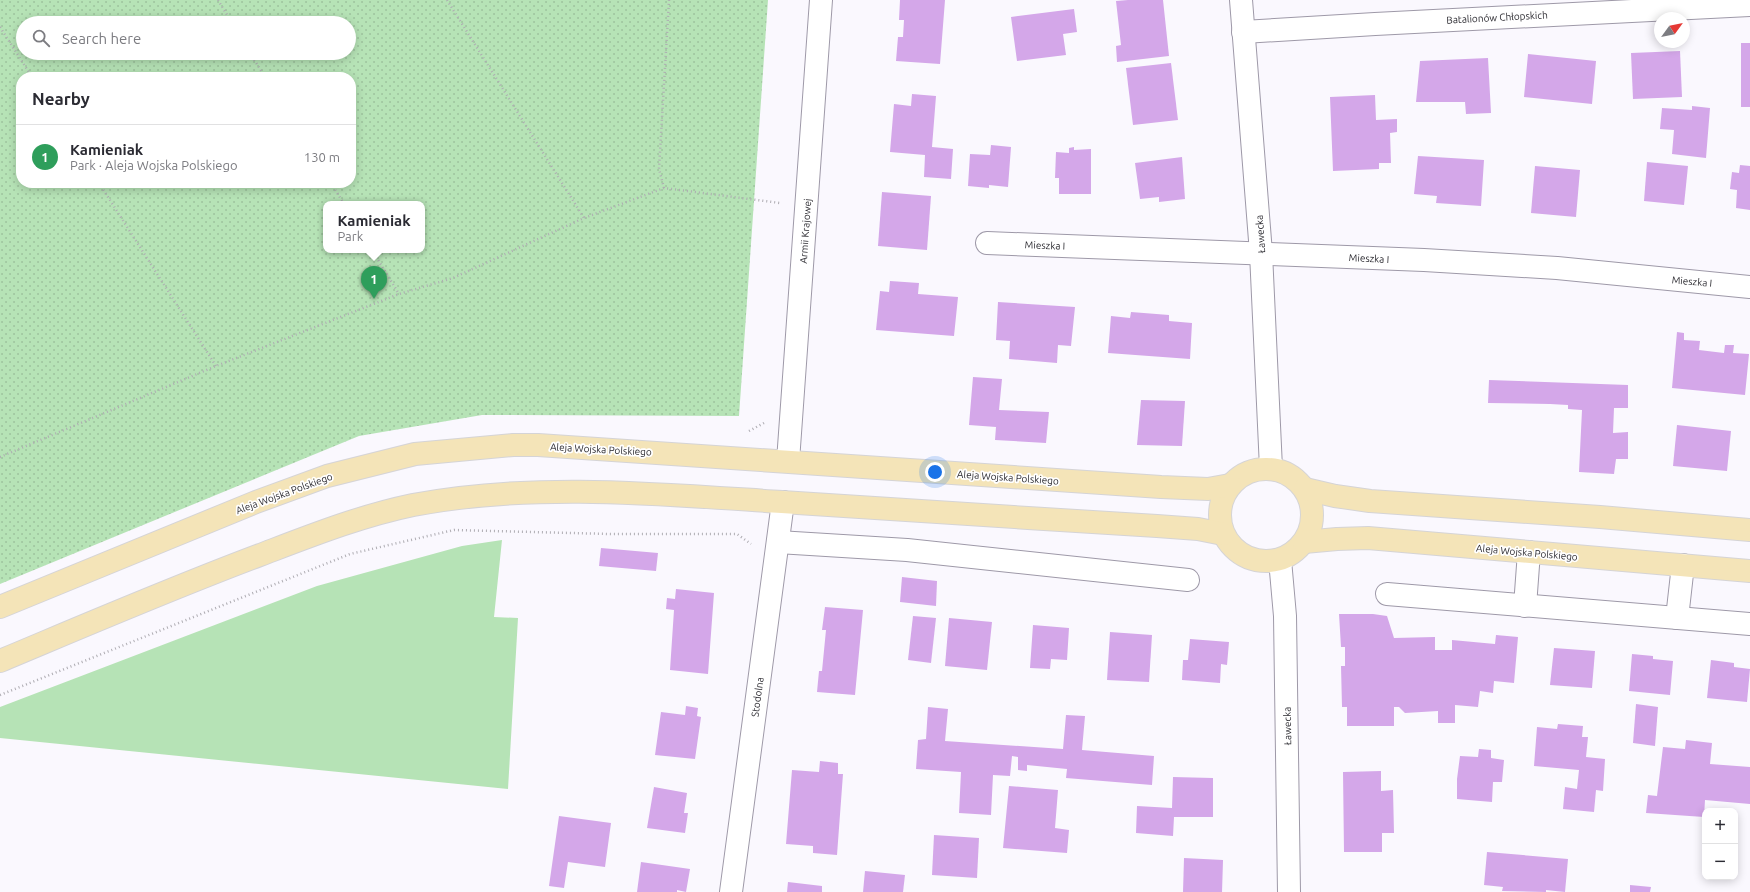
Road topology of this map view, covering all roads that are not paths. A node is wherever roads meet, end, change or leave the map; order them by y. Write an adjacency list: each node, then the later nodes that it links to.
1 (821, 0): 8 (street, Armii Krajowej)
2 (1241, 0): 4 (street, Ławecka)
3 (1750, 5): 4 (street, Batalionów Chłopskich)
4 (1244, 32): 6 (street, Ławecka)
5 (987, 243): 6 (street, Mieszka I)
6 (1261, 253): 7 (street, Mieszka I); 9 (street, Ławecka)
7 (1750, 287)
8 (788, 461): 10 (main road, Aleja Wojska Polskiego); 24 (main road, Aleja Wojska Polskiego)
9 (1271, 468): 10 (main road); 11 (main road)
10 (1230, 486): 14 (main road)
11 (1305, 489): 13 (main road); 16 (main road)
12 (783, 502): 14 (main road); 15 (street, Stodolna); 27 (main road)
13 (1750, 530)
14 (1223, 534): 18 (main road)
15 (778, 542): 21 (street); 28 (street, Stodolna)
16 (1304, 542): 17 (main road, Aleja Wojska Polskiego); 18 (main road)
17 (1529, 552): 19 (main road, Aleja Wojska Polskiego); 23 (street)
18 (1280, 560): 29 (street, Ławecka)
19 (1683, 565): 20 (main road, Aleja Wojska Polskiego); 25 (street)
20 (1750, 571)
21 (1188, 580)
22 (1387, 594): 23 (street)
23 (1525, 606): 25 (street)
24 (0, 607)
25 (1678, 618): 26 (street)
26 (1750, 624)
27 (0, 660)
28 (731, 892)
29 (1289, 892)

